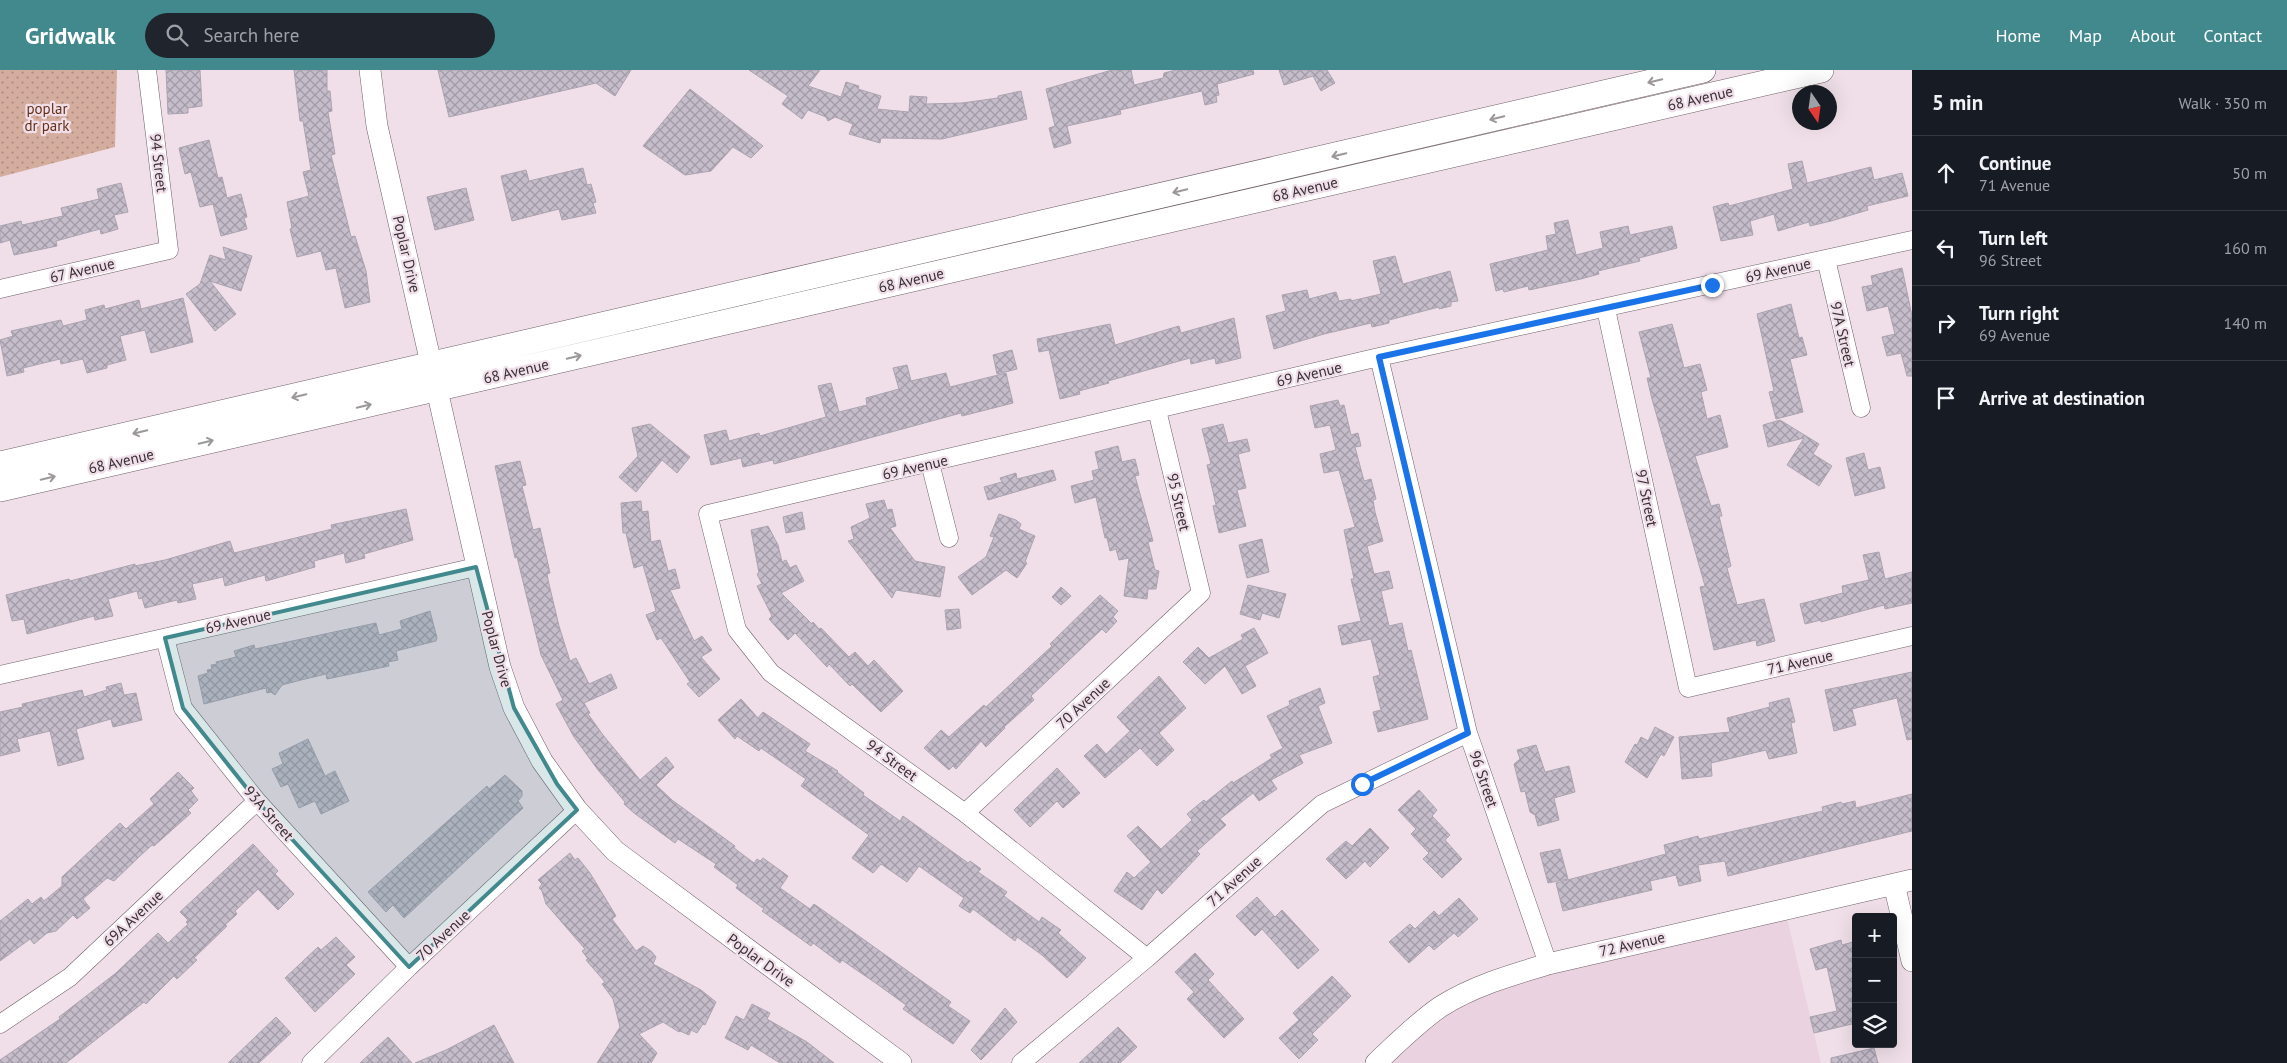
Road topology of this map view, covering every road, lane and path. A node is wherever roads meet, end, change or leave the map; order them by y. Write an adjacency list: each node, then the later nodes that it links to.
1 (147, 70): 6 (street, 94 Street)
2 (370, 70): 11 (street, Poplar Drive)
3 (1703, 70): 11 (main road, 68 Avenue, one-way to 11)
4 (1821, 70): 11 (main road, 68 Avenue, one-way to 4)
5 (1912, 240): 7 (street, 69 Avenue)
6 (163, 252): 8 (street, 67 Avenue)
7 (1826, 260): 9 (street, 69 Avenue); 12 (street, 97A Street)
8 (0, 289)
9 (1606, 309): 10 (street, 69 Avenue); 24 (street, 97 Street)
10 (1379, 357): 13 (street, 69 Avenue); 25 (street, 96 Street)
11 (434, 377): 15 (main road, 68 Avenue, one-way to 15); 16 (main road, 68 Avenue, one-way to 11); 19 (street, Poplar Drive)
12 (1861, 408)
13 (1157, 410): 14 (street, 69 Avenue); 20 (street, 95 Street)
14 (930, 463): 17 (street, 69 Avenue); 18 (street)
15 (0, 464)
16 (0, 489)
17 (708, 514): 28 (street, 94 Street)
18 (949, 538)
19 (476, 567): 22 (street, 69 Avenue); 27 (street, Poplar Drive)
20 (1201, 594): 28 (street, 70 Avenue)
21 (1912, 636): 24 (street, 71 Avenue)
22 (165, 638): 23 (street, 69 Avenue); 26 (street, 93A Street)
23 (0, 675)
24 (1688, 688)
25 (1468, 733): 30 (street, 71 Avenue); 32 (street, 96 Street)
26 (257, 802): 33 (street, 93A Street); 34 (street, 69A Avenue)
27 (577, 810): 33 (street, 70 Avenue); 36 (street, Poplar Drive)
28 (966, 813): 30 (street, 94 Street)
29 (1903, 882): 31 (street); 32 (street, 72 Avenue)
30 (1148, 958): 37 (street, 71 Avenue)
31 (1912, 961)
32 (1548, 964): 38 (street, 72 Avenue)
33 (409, 966): 35 (street, 70 Avenue)
34 (0, 1024)
35 (311, 1063)
36 (901, 1063)
37 (1021, 1063)
38 (1376, 1063)

